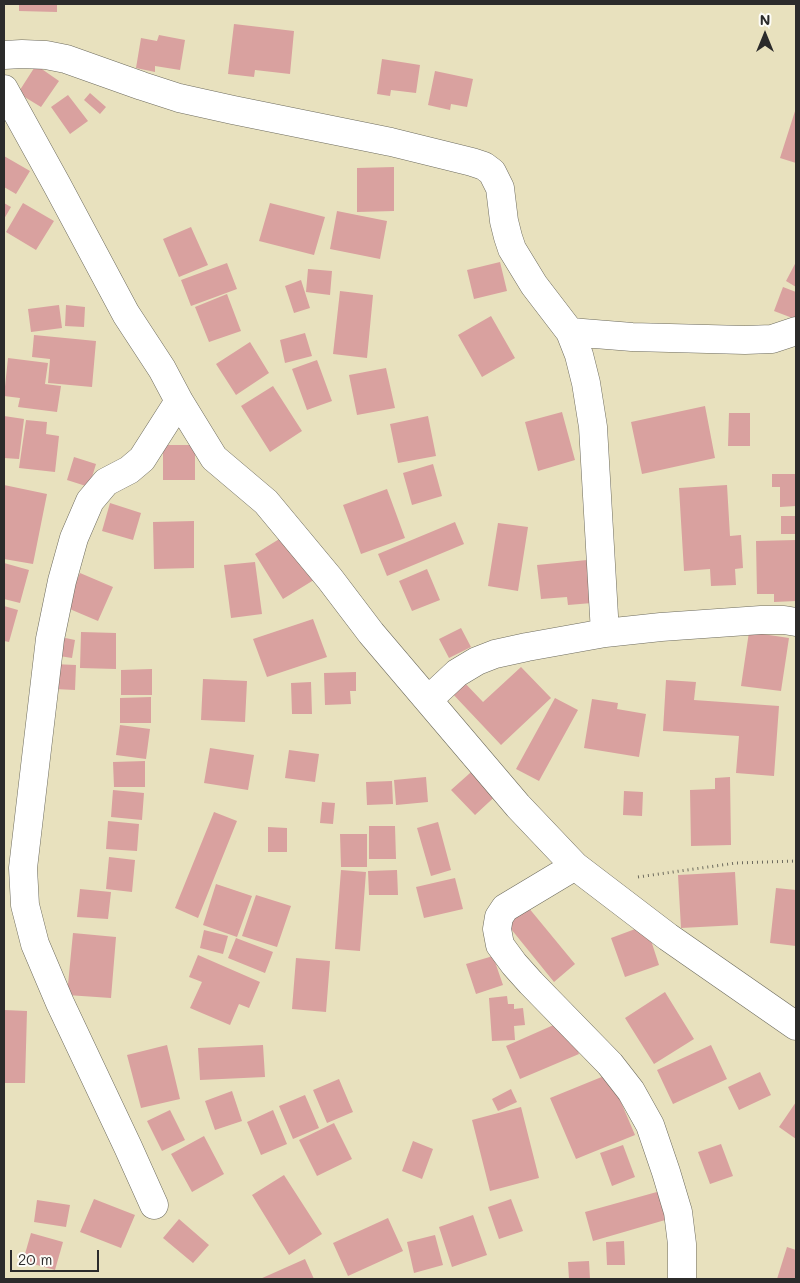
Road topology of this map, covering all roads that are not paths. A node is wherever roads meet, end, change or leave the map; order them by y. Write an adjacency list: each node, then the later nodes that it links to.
1 (4, 55): 4 (street)
2 (4, 89): 5 (street)
3 (796, 331): 4 (street)
4 (570, 332): 7 (street)
5 (179, 401): 8 (street); 11 (street)
6 (796, 622): 7 (street)
7 (605, 633): 8 (street)
8 (428, 700): 9 (street)
9 (575, 866): 10 (street); 12 (street)
10 (796, 1026)
11 (154, 1205)
12 (682, 1279)

